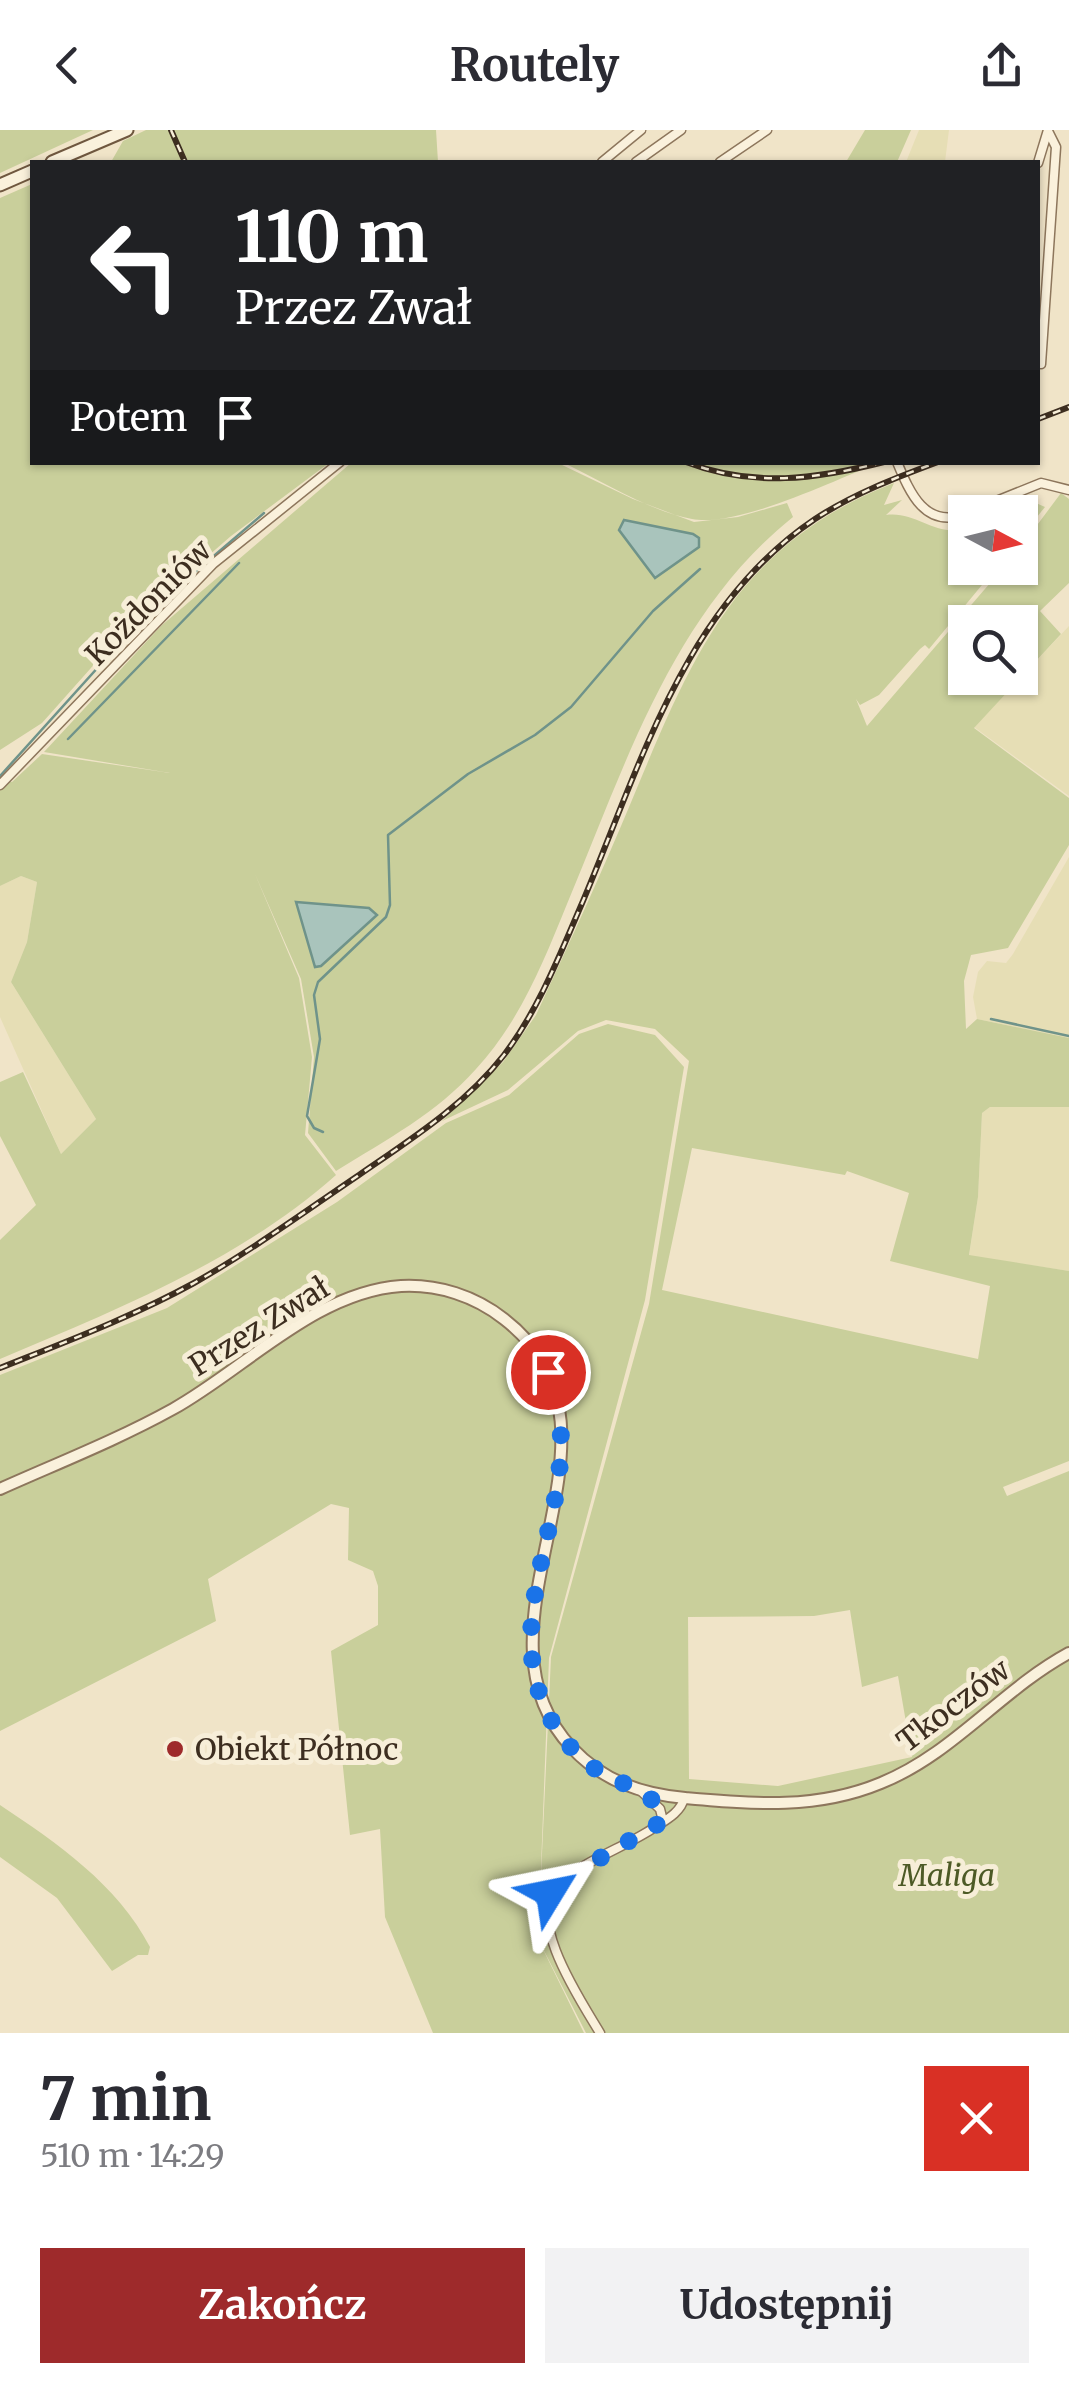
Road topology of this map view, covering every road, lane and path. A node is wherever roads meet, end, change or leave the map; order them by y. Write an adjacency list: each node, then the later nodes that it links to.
1 (127, 130): 8 (main road)
2 (641, 130): 9 (street)
3 (681, 130): 10 (street)
4 (767, 130): 11 (street)
5 (1048, 130): 6 (street); 12 (street)
6 (1056, 147): 7 (street); 15 (street)
7 (1069, 147)
8 (57, 160)
9 (604, 160)
10 (639, 160)
11 (723, 160)
12 (1039, 160)
13 (30, 172): 14 (main road)
14 (0, 185)
15 (1041, 364)
16 (336, 465): 21 (street, Kożdoniów)
17 (898, 465): 20 (street)
18 (1069, 490): 19 (street)
19 (1012, 495)
20 (948, 517)
21 (0, 785)
22 (0, 1489): 24 (street, Przez Zwał)
23 (1069, 1653): 25 (street, Tkoczów)
24 (635, 1789): 25 (street, Przez Zwał); 26 (street)
25 (684, 1798): 26 (street)
26 (663, 1821): 27 (street)
27 (600, 2033)

